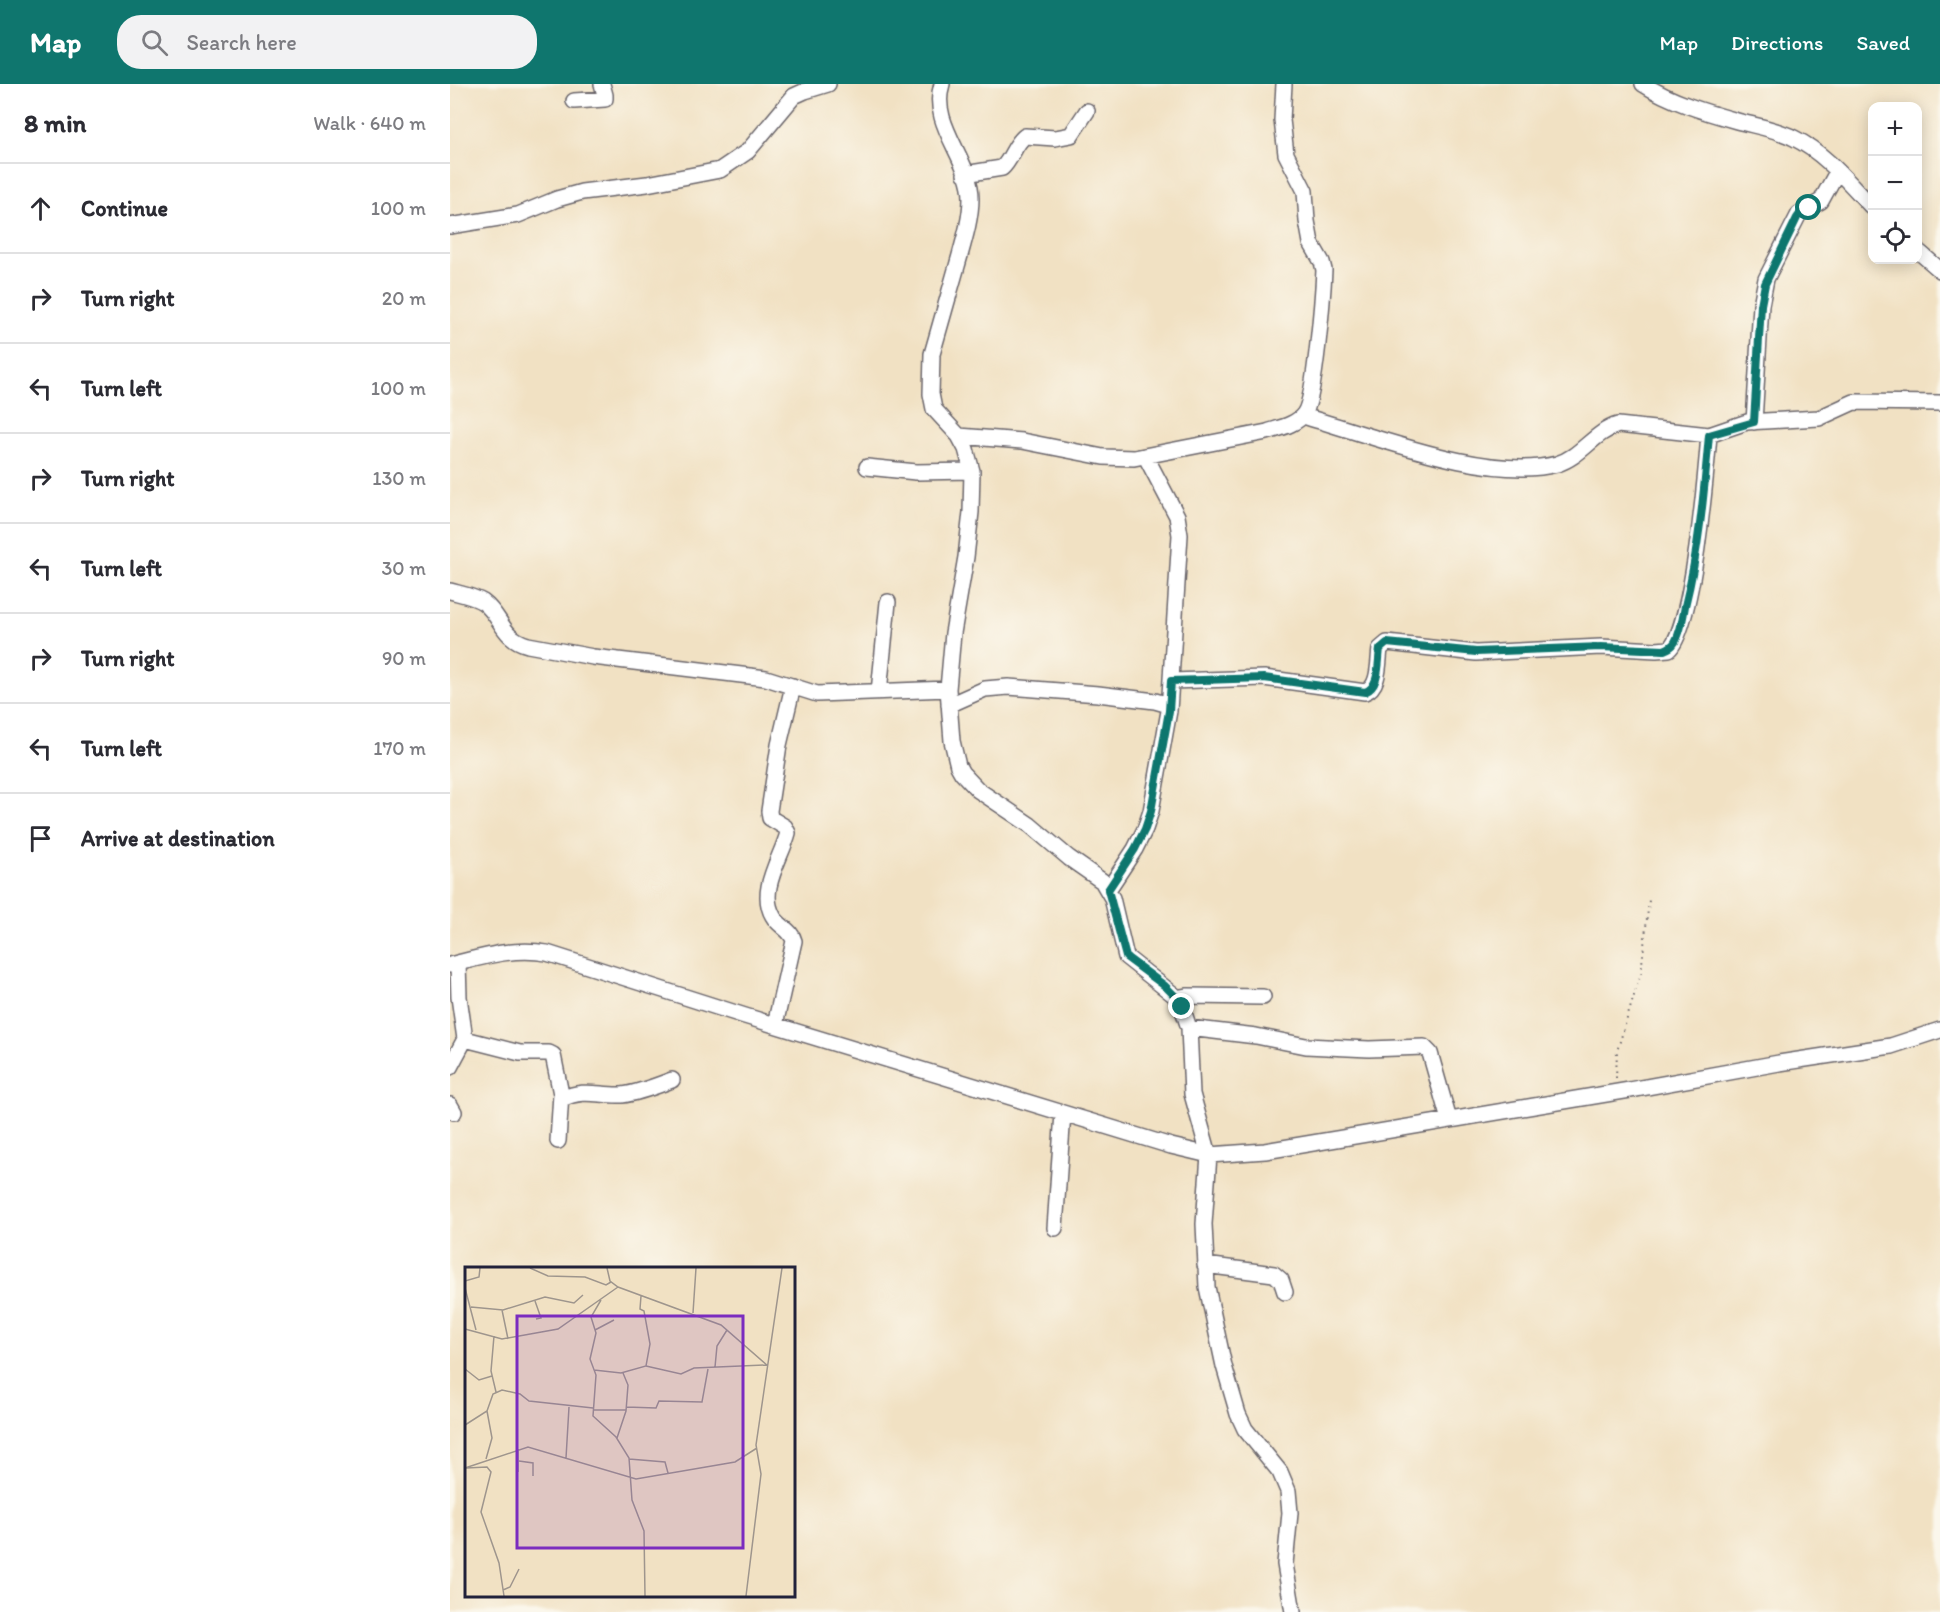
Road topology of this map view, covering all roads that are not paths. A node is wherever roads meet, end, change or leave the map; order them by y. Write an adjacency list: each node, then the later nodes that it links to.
1 (602, 84): 6 (street)
2 (828, 84): 11 (street)
3 (942, 84): 9 (street)
4 (1284, 84): 15 (street)
5 (1643, 84): 8 (street)
6 (574, 101)
7 (1087, 111): 9 (street)
8 (1837, 172): 10 (street); 16 (street)
9 (965, 174): 18 (street)
10 (1868, 203)
11 (450, 226)
12 (1922, 255): 13 (street)
13 (1940, 270)
14 (1940, 403): 16 (street)
15 (1303, 416): 17 (street); 19 (street)
16 (1754, 422): 17 (street)
17 (1709, 435): 24 (street)
18 (959, 436): 19 (street); 21 (street)
19 (1146, 457): 24 (street)
20 (867, 467): 21 (street)
21 (972, 471): 26 (street)
22 (450, 591): 25 (street)
23 (888, 602): 27 (street)
24 (1171, 681): 29 (street)
25 (793, 686): 27 (street); 34 (street)
26 (948, 689): 27 (street); 28 (street)
27 (879, 692)
28 (950, 705): 29 (street); 30 (street)
29 (1169, 705): 30 (street)
30 (1108, 890): 33 (street)
31 (454, 964): 34 (street); 37 (street)
32 (1263, 997): 33 (street)
33 (1176, 998): 35 (street)
34 (775, 1025): 41 (street)
35 (1189, 1028): 42 (street); 44 (street)
36 (1940, 1030): 42 (street)
37 (465, 1039): 38 (street); 40 (street)
38 (450, 1067)
39 (672, 1080): 40 (street)
40 (562, 1099): 43 (street)
41 (1063, 1113): 44 (street); 45 (street)
42 (1449, 1120): 44 (street)
43 (558, 1141)
44 (1209, 1155): 46 (street)
45 (1055, 1228)
46 (1205, 1265): 47 (street); 48 (street)
47 (1285, 1292)
48 (1293, 1612)

